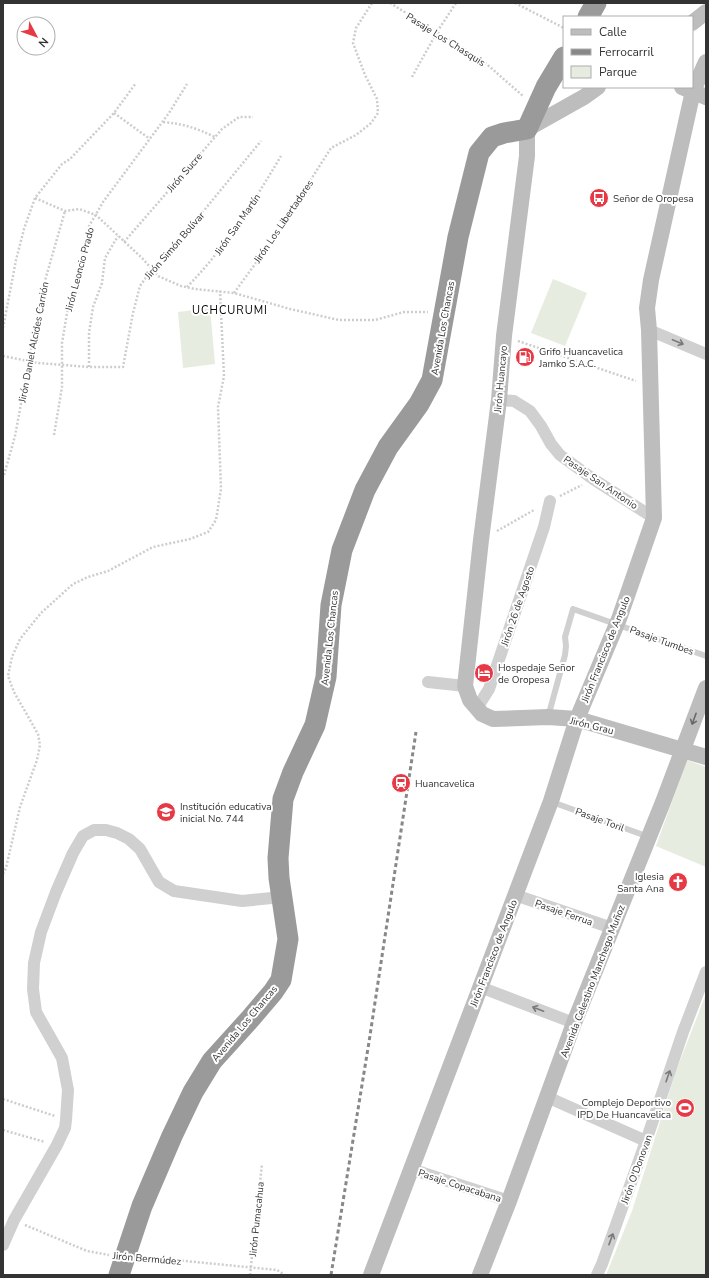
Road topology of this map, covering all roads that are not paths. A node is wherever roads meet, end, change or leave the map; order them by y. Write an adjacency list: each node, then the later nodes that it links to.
1 (596, 3): 3 (highway)
2 (706, 12): 4 (main road)
3 (589, 16)
4 (693, 21)
5 (563, 59): 9 (highway)
6 (706, 62): 8 (main road, Jirón Francisco de Angulo)
7 (597, 88): 9 (main road)
8 (694, 92): 10 (main road, Jirón Francisco de Angulo)
9 (527, 129): 12 (main road, Jirón Huancayo); 28 (highway, Avenida Los Chancas)
10 (649, 330): 11 (street, one-way to 11); 14 (main road, Jirón Francisco de Angulo)
11 (706, 354)
12 (499, 400): 14 (street, Pasaje San Antonio); 18 (main road, Jirón Huancayo)
13 (550, 501): 20 (street, Jirón 26 de Agosto)
14 (654, 518): 15 (main road, Jirón Francisco de Angulo)
15 (617, 624): 16 (lane, Pasaje Tumbes); 21 (lane, Pasaje Tumbes); 22 (main road, Jirón Francisco de Angulo)
16 (706, 656)
17 (428, 682): 18 (street)
18 (465, 686): 20 (main road)
19 (706, 688): 23 (main road, Avenida Celestino Manchego Muñoz, one-way to 23)
20 (477, 708): 21 (main road, Jirón Grau)
21 (548, 717): 22 (main road, Jirón Grau)
22 (577, 719): 23 (main road, Jirón Grau); 25 (main road, Jirón Francisco de Angulo)
23 (683, 750): 24 (main road, Jirón Grau); 26 (main road, Avenida Celestino Manchego Muñoz)
24 (706, 757)
25 (551, 801): 26 (lane, Pasaje Toril); 27 (main road, Jirón Francisco de Angulo)
26 (649, 837): 29 (main road, Avenida Celestino Manchego Muñoz)
27 (515, 895): 29 (street, Pasaje Ferrua); 31 (main road, Jirón Francisco de Angulo)
28 (282, 897): 37 (street); 38 (highway, Avenida Los Chancas)
29 (612, 928): 32 (main road, Avenida Celestino Manchego Muñoz)
30 (706, 972): 34 (street, Jirón O'Donovan, one-way to 30)
31 (480, 987): 32 (street, one-way to 31); 35 (main road, Jirón Francisco de Angulo)
32 (574, 1023): 33 (main road, Avenida Celestino Manchego Muñoz)
33 (547, 1097): 34 (street); 36 (main road, Avenida Celestino Manchego Muñoz)
34 (646, 1141): 41 (street, Jirón O'Donovan, one-way to 34)
35 (411, 1169): 36 (street, Pasaje Copacabana); 39 (main road, Jirón Francisco de Angulo)
36 (509, 1201): 40 (main road, Avenida Celestino Manchego Muñoz)
37 (3, 1245)
38 (122, 1266)
39 (371, 1275)
40 (480, 1275)
41 (596, 1275)

